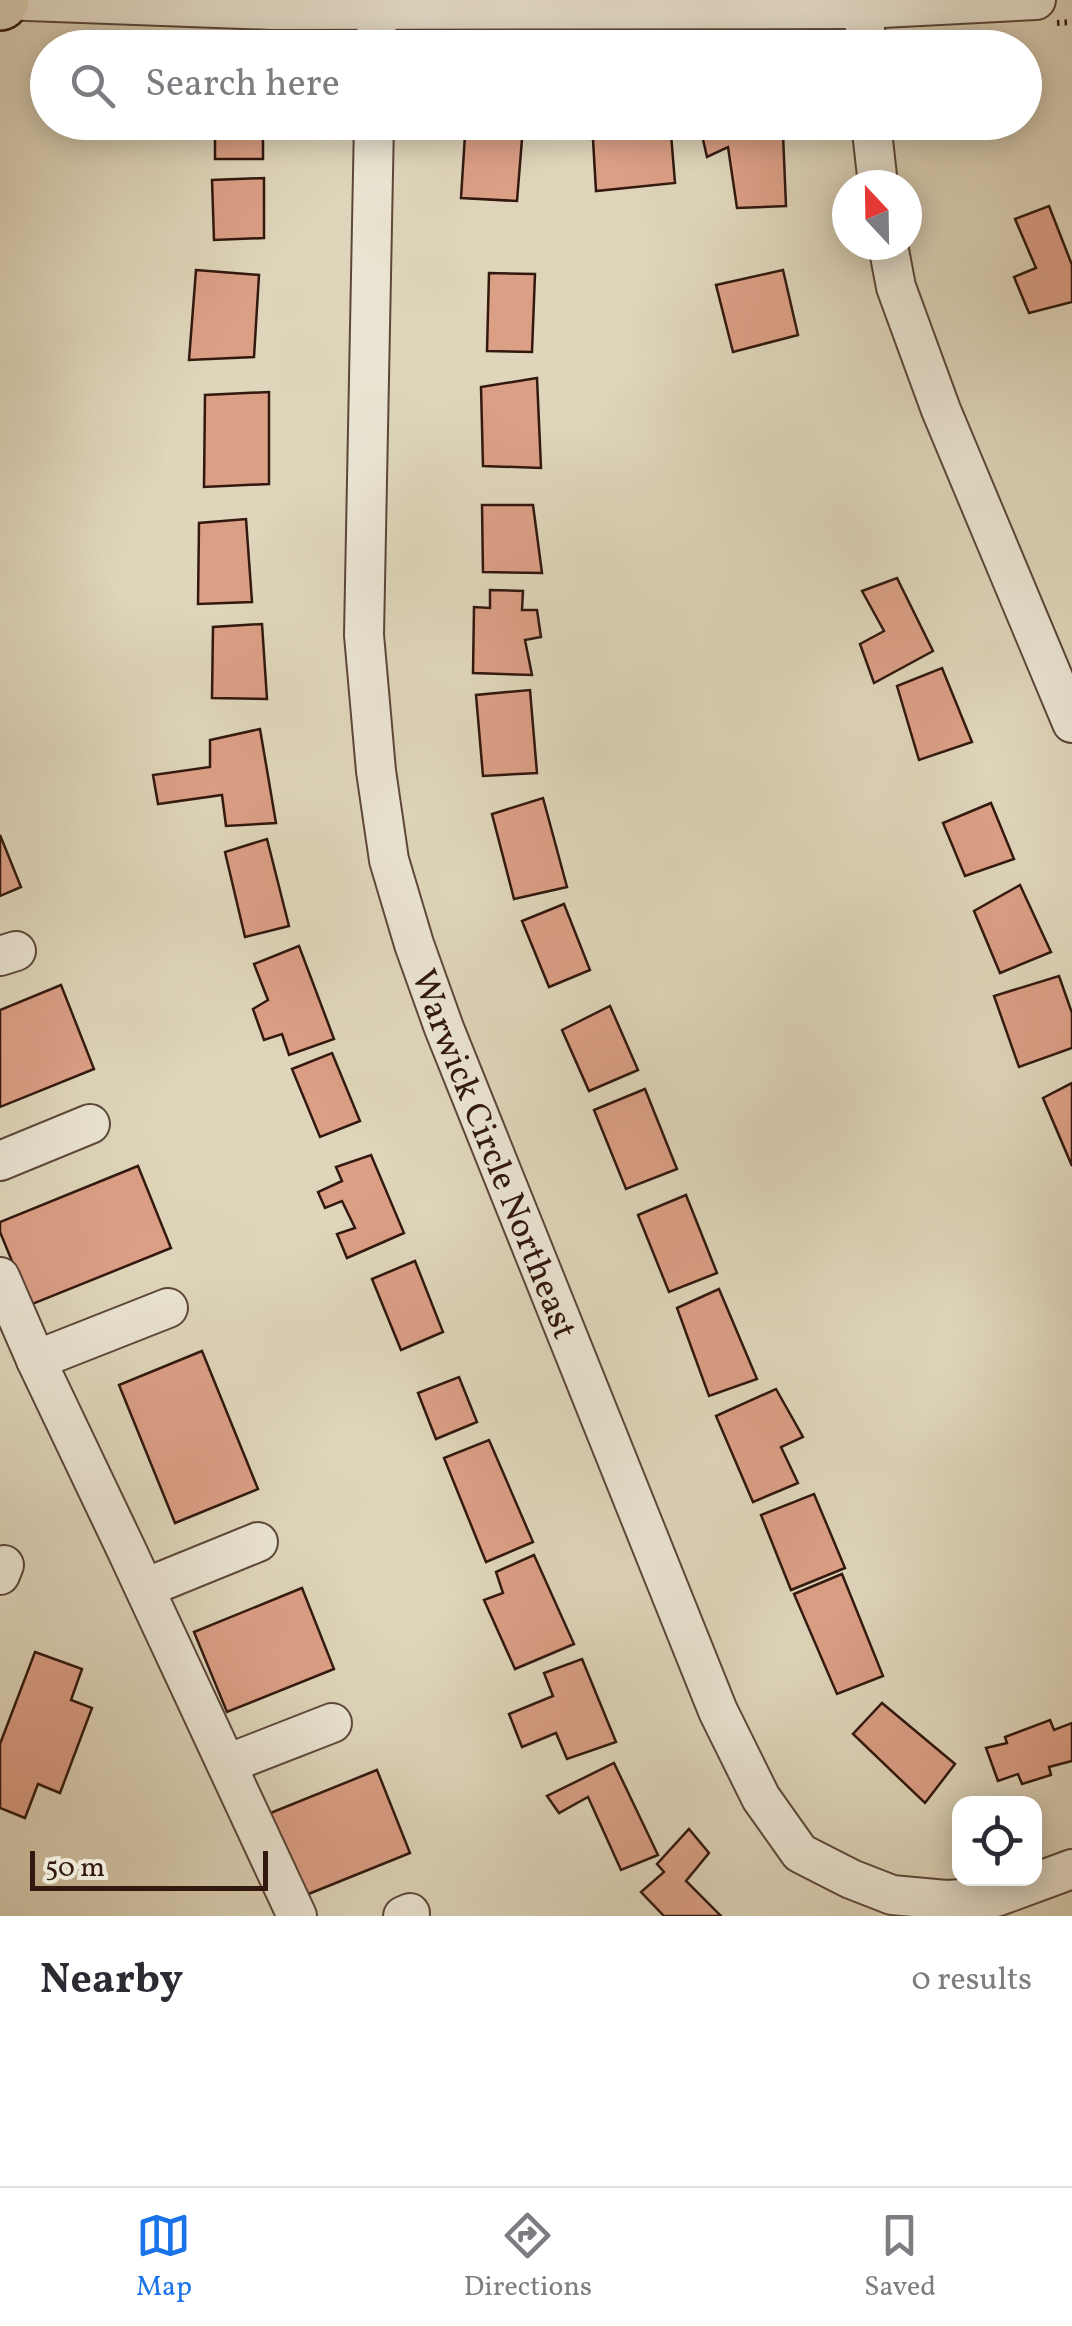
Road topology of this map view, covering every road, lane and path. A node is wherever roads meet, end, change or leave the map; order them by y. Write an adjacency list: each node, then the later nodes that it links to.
1 (1036, 0): 4 (street)
2 (0, 1): 3 (street)
3 (377, 9): 4 (street); 5 (street)
4 (863, 9): 6 (street)
5 (376, 30)
6 (865, 30)
7 (373, 140): 21 (street, Warwick Circle Northeast)
8 (872, 140): 9 (street)
9 (876, 170)
10 (891, 260): 11 (street)
11 (1072, 724)
12 (90, 1124): 13 (street)
13 (0, 1162)
14 (0, 1277): 16 (street)
15 (168, 1308): 16 (street)
16 (36, 1360): 18 (street)
17 (258, 1542): 18 (street)
18 (145, 1588): 20 (street)
19 (332, 1723): 20 (street)
20 (227, 1764): 22 (street)
21 (1072, 1870)
22 (297, 1916)

